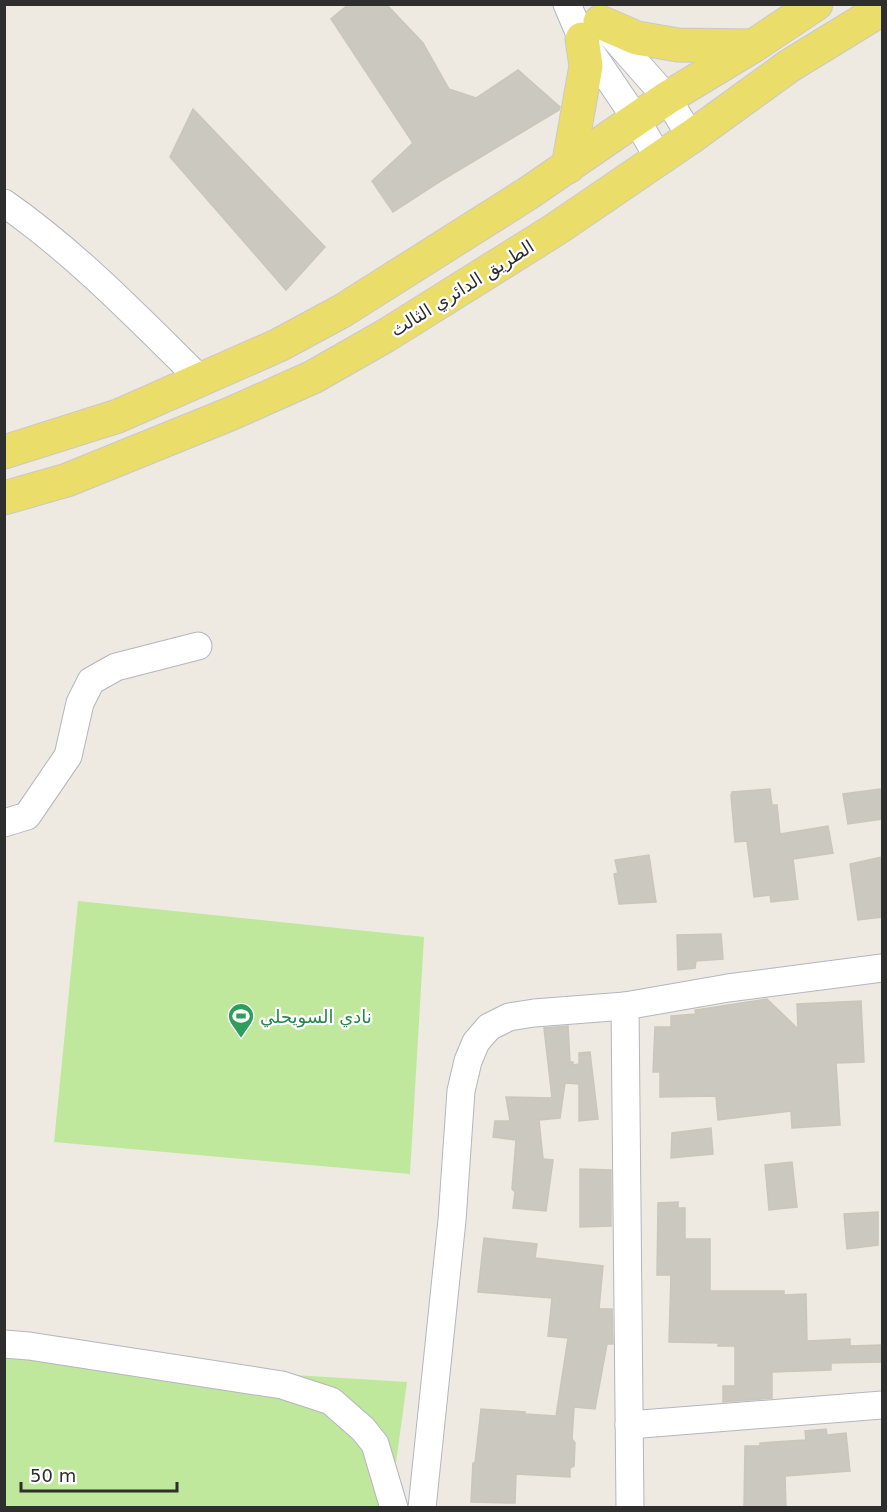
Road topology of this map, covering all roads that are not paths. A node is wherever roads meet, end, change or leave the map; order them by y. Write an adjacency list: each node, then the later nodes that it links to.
1 (567, 4): 4 (street)
2 (816, 4): 5 (main road)
3 (882, 9): 8 (main road, الطريق الدائري الثالث)
4 (586, 22): 5 (main road); 6 (street); 7 (street); 10 (main road)
5 (753, 46): 6 (main road)
6 (667, 98): 7 (main road); 8 (street)
7 (636, 119): 9 (street); 10 (main road)
8 (691, 137): 9 (main road, الطريق الدائري الثالث)
9 (658, 159): 14 (main road, الطريق الدائري الثالث)
10 (568, 167): 12 (main road)
11 (4, 203): 12 (street)
12 (201, 380): 13 (main road)
13 (4, 452)
14 (4, 498)
15 (198, 646): 16 (street)
16 (4, 823)
17 (882, 968): 18 (street)
18 (625, 1006): 21 (street); 23 (street)
19 (4, 1344): 22 (street)
20 (882, 1405): 21 (street)
21 (628, 1425): 24 (street)
22 (394, 1508)
23 (422, 1508)
24 (630, 1508)

